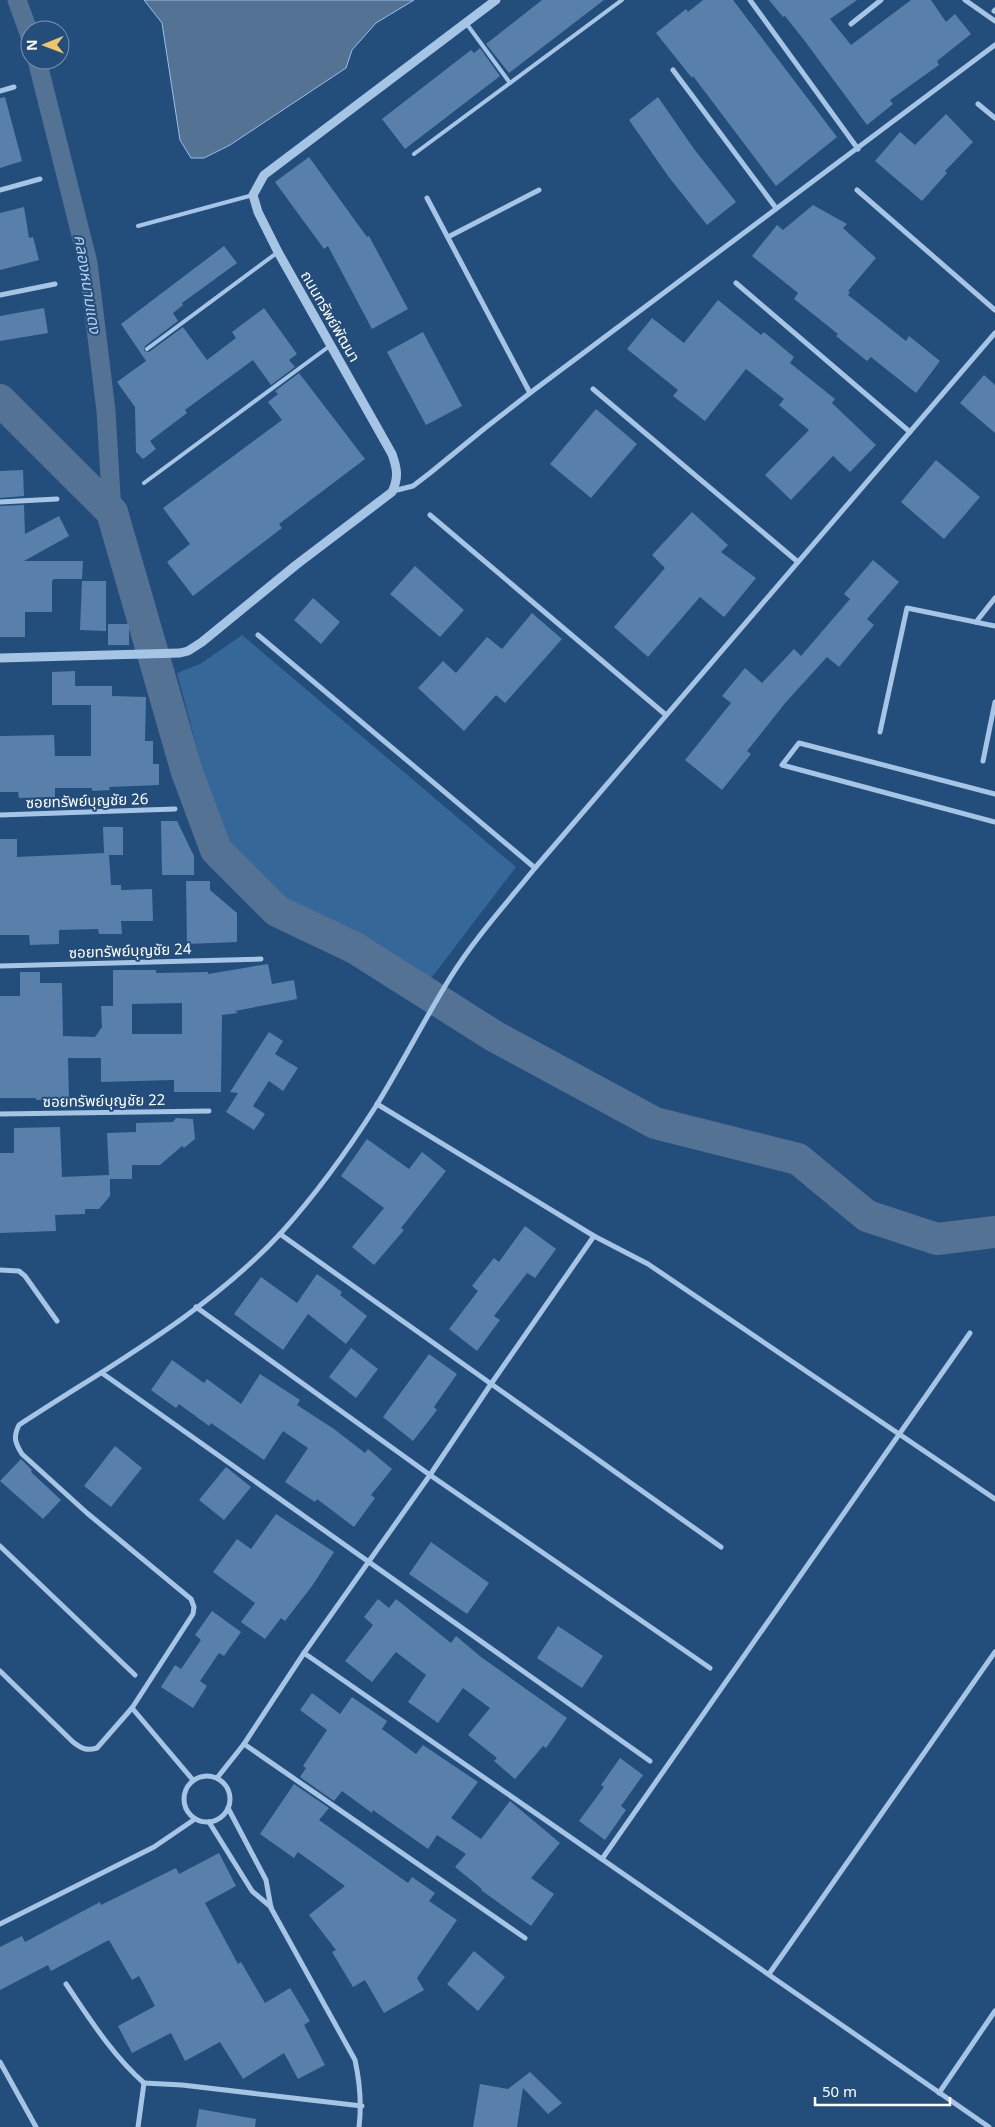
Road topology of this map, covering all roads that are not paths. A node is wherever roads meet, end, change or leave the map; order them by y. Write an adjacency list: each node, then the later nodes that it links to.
1 (496, 0): 7 (street)
2 (622, 0): 11 (lane)
3 (750, 0): 16 (street)
4 (881, 0): 8 (street)
5 (965, 0): 6 (street)
6 (995, 22)
7 (466, 23): 11 (lane); 22 (street)
8 (851, 24)
9 (995, 45): 16 (street)
10 (673, 70): 24 (street)
11 (510, 83): 17 (lane)
12 (14, 87): 13 (street)
13 (0, 91)
14 (978, 104): 15 (street)
15 (995, 118)
16 (858, 149): 24 (street)
17 (414, 154)
18 (40, 179): 19 (street)
19 (0, 190)
20 (539, 190): 26 (street)
21 (857, 190): 31 (street)
22 (253, 195): 25 (lane); 27 (street, ถนนทรัพย์พัฒนา)
23 (427, 198): 26 (street)
24 (776, 208): 36 (street)
25 (138, 226)
26 (448, 237): 36 (street)
27 (278, 252): 33 (street, ถนนทรัพย์พัฒนา); 34 (lane)
28 (736, 283): 37 (street)
29 (55, 284): 30 (street)
30 (0, 295)
31 (995, 310)
32 (995, 333): 37 (street)
33 (332, 344): 38 (lane); 39 (street, ถนนทรัพย์พัฒนา)
34 (147, 349)
35 (593, 389): 43 (street)
36 (530, 393): 39 (street)
37 (910, 432): 43 (street)
38 (144, 483)
39 (392, 492): 48 (street)
40 (57, 499): 41 (street)
41 (0, 502)
42 (430, 515): 50 (street)
43 (798, 562): 50 (street)
44 (995, 598): 45 (street)
45 (976, 622): 46 (street); 51 (street)
46 (995, 626)
47 (258, 635): 57 (street)
48 (0, 658)
49 (995, 702): 52 (street)
50 (666, 715): 57 (street)
51 (880, 732)
52 (983, 761)
53 (995, 794): 56 (street)
54 (174, 809): 55 (street, ซอยทรัพย์บุญชัย 26)
55 (0, 815)
56 (995, 822)
57 (535, 868): 60 (street)
58 (261, 959): 59 (street, ซอยทรัพย์บุญชัย 24)
59 (0, 966)
60 (376, 1104): 63 (street); 64 (street)
61 (209, 1111): 62 (street, ซอยทรัพย์บุญชัย 22)
62 (0, 1114)
63 (280, 1234): 66 (street); 70 (street)
64 (594, 1236): 70 (street); 71 (street)
65 (0, 1270): 67 (street)
66 (196, 1307): 69 (street); 72 (street)
67 (57, 1321)
68 (970, 1333): 71 (street)
69 (102, 1373): 76 (street); 82 (street)
70 (491, 1384): 72 (street); 75 (street)
71 (900, 1434): 73 (street); 90 (street)
72 (430, 1475): 76 (street); 79 (street)
73 (995, 1499)
74 (0, 1546): 81 (street)
75 (721, 1547)
76 (367, 1562): 78 (street); 84 (street)
77 (995, 1652): 94 (street)
78 (304, 1653): 83 (street); 90 (street)
79 (710, 1668)
80 (0, 1670): 82 (street)
81 (135, 1675)
82 (132, 1708): 86 (street)
83 (244, 1744): 85 (street); 93 (street)
84 (650, 1761)
85 (217, 1778): 86 (street); 87 (street)
86 (193, 1780): 88 (street)
87 (228, 1808): 89 (street); 91 (street)
88 (195, 1819): 89 (street); 92 (street)
89 (209, 1822): 91 (street)
90 (602, 1859): 94 (street)
91 (271, 1908): 100 (street)
92 (0, 1924)
93 (525, 1938)
94 (768, 1974): 99 (street)
95 (66, 1984): 98 (street)
96 (995, 2010): 99 (street)
97 (0, 2062): 101 (street)
98 (144, 2084): 100 (street); 102 (street)
99 (939, 2093): 104 (street)
100 (362, 2106): 103 (street)
101 (36, 2127)
102 (138, 2127)
103 (359, 2127)
104 (988, 2127)

